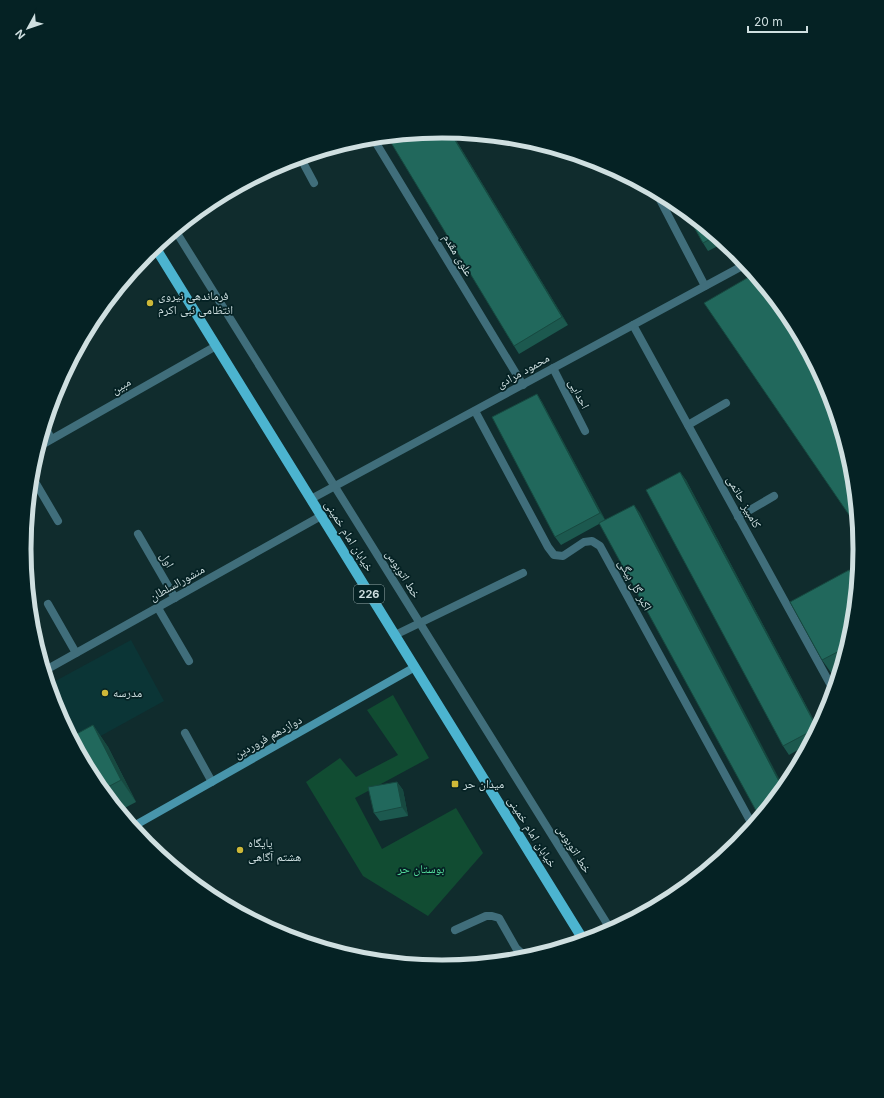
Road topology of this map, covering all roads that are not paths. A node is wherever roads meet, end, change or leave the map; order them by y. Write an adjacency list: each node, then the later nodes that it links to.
1 (377, 144): 12 (street, علوی مقدم)
2 (303, 163): 3 (street)
3 (314, 183)
4 (661, 201): 8 (street)
5 (178, 234): 21 (street, خط اتوبوس)
6 (158, 252): 10 (main road, خیابان امام خمینی / 226)
7 (741, 267): 8 (street, محمود مرادی)
8 (705, 286): 9 (street, محمود مرادی)
9 (633, 325): 11 (street, محمود مرادی); 15 (street, کامبیز حاتمی)
10 (216, 346): 18 (street, مبین); 23 (main road, خیابان امام خمینی / 226)
11 (553, 368): 12 (street, محمود مرادی); 16 (street, احدایی)
12 (523, 385): 14 (street, محمود مرادی)
13 (726, 403): 15 (street)
14 (475, 411): 21 (street, محمود مرادی); 41 (street, اکبر گل بیگی)
15 (688, 425): 25 (street, کامبیز حاتمی)
16 (585, 432)
17 (48, 433): 18 (street)
18 (51, 439): 19 (street, مبین)
19 (45, 443)
20 (37, 485): 26 (street)
21 (335, 486): 23 (street, محمود مرادی); 32 (street, خط اتوبوس)
22 (774, 496): 25 (street)
23 (311, 499): 24 (main road, خیابان امام خمینی / 226)
24 (321, 516): 29 (street, منشورالسلطان); 33 (main road, خیابان امام خمینی / 226)
25 (738, 517): 38 (street, کامبیز حاتمی)
26 (58, 521)
27 (138, 534): 29 (street, اول)
28 (523, 573): 32 (street)
29 (175, 598): 31 (street, منشورالسلطان)
30 (48, 604): 34 (street)
31 (158, 608): 34 (street, منشورالسلطان); 35 (street)
32 (420, 623): 33 (street); 43 (street, خط اتوبوس)
33 (395, 635): 37 (main road, خیابان امام خمینی / 226)
34 (76, 654): 36 (street, منشورالسلطان)
35 (189, 661)
36 (49, 668)
37 (415, 668): 40 (main road, دوازدهم فروردین); 45 (main road, خیابان امام خمینی / 226)
38 (830, 683)
39 (185, 733): 40 (street)
40 (212, 782): 42 (main road, دوازدهم فروردین)
41 (750, 821)
42 (137, 824)
43 (608, 925)
44 (455, 930): 46 (street)
45 (581, 936)
46 (521, 952)

